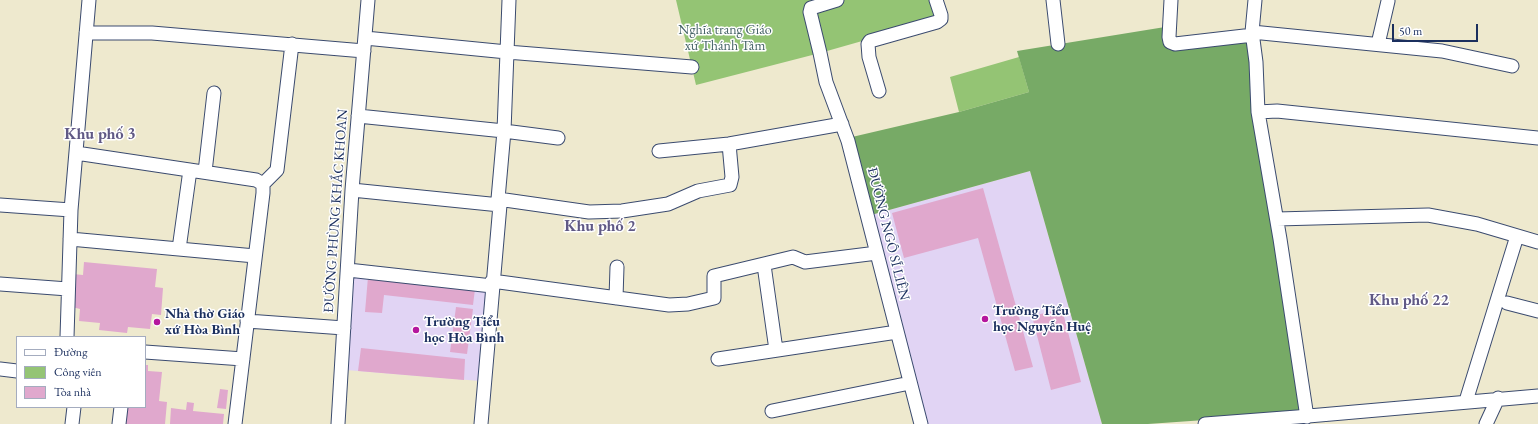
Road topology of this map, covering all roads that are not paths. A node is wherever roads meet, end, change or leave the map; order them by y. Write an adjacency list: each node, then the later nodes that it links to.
1 (89, 0): 10 (street)
2 (368, 0): 13 (street, ĐƯỜNG PHÙNG KHẮC KHOAN)
3 (509, 0): 16 (street)
4 (837, 0): 23 (street, ĐƯỜNG NGÔ SĨ LIÊN)
5 (936, 0): 19 (street)
6 (1053, 0): 14 (street)
7 (1171, 0): 11 (street)
8 (1255, 0): 11 (street)
9 (1388, 1): 15 (street)
10 (86, 33): 12 (street); 29 (street)
11 (1253, 34): 15 (street); 21 (street)
12 (292, 44): 13 (street); 32 (street)
13 (364, 44): 16 (street); 22 (street, ĐƯỜNG PHÙNG KHẮC KHOAN)
14 (1058, 44)
15 (1378, 44): 17 (street)
16 (507, 52): 18 (street); 24 (street)
17 (1512, 66)
18 (692, 68)
19 (879, 91)
20 (214, 93): 31 (street)
21 (1258, 112): 26 (street); 37 (street)
22 (358, 116): 24 (street); 33 (street, ĐƯỜNG PHÙNG KHẮC KHOAN)
23 (842, 124): 27 (street); 42 (street, ĐƯỜNG NGÔ SĨ LIÊN)
24 (504, 131): 25 (street); 34 (street)
25 (558, 138)
26 (1538, 138)
27 (729, 144): 28 (street); 34 (street)
28 (659, 151)
29 (76, 152): 30 (street); 36 (street)
30 (190, 170): 31 (street); 41 (street)
31 (204, 172): 32 (street)
32 (263, 184): 43 (street)
33 (352, 190): 34 (street); 46 (street, ĐƯỜNG PHÙNG KHẮC KHOAN)
34 (499, 202): 48 (street)
35 (0, 205): 36 (street)
36 (71, 210): 39 (street)
37 (1276, 219): 38 (street); 70 (street)
38 (1517, 236): 40 (street); 66 (street)
39 (70, 239): 41 (street); 49 (street)
40 (1538, 242)
41 (179, 249): 43 (street)
42 (877, 253): 44 (street); 55 (street, ĐƯỜNG NGÔ SĨ LIÊN)
43 (255, 256): 53 (street)
44 (764, 265): 50 (street); 57 (street)
45 (617, 267): 50 (street)
46 (348, 270): 48 (street); 54 (street, ĐƯỜNG PHÙNG KHẮC KHOAN)
47 (0, 284): 49 (street)
48 (492, 284): 50 (street); 75 (street)
49 (68, 289): 56 (street)
50 (616, 298)
51 (1507, 303): 52 (street)
52 (1538, 311)
53 (247, 321): 54 (street); 59 (street)
54 (344, 328): 74 (street, ĐƯỜNG PHÙNG KHẮC KHOAN)
55 (897, 332): 57 (street); 63 (street, ĐƯỜNG NGÔ SĨ LIÊN)
56 (67, 336)
57 (776, 350): 60 (street)
58 (146, 352): 59 (street)
59 (243, 359): 73 (street)
60 (718, 359)
61 (0, 369): 62 (street)
62 (16, 371)
63 (910, 383): 69 (street); 76 (street, ĐƯỜNG NGÔ SĨ LIÊN)
64 (1538, 396): 65 (street)
65 (1498, 398): 66 (street); 78 (street)
66 (1466, 401): 70 (street)
67 (74, 408): 71 (street)
68 (121, 408): 72 (street)
69 (772, 412)
70 (1307, 416): 77 (street)
71 (72, 424)
72 (119, 424)
73 (235, 424)
74 (338, 424)
75 (481, 424)
76 (921, 424)
77 (1205, 424)
78 (1486, 424)

